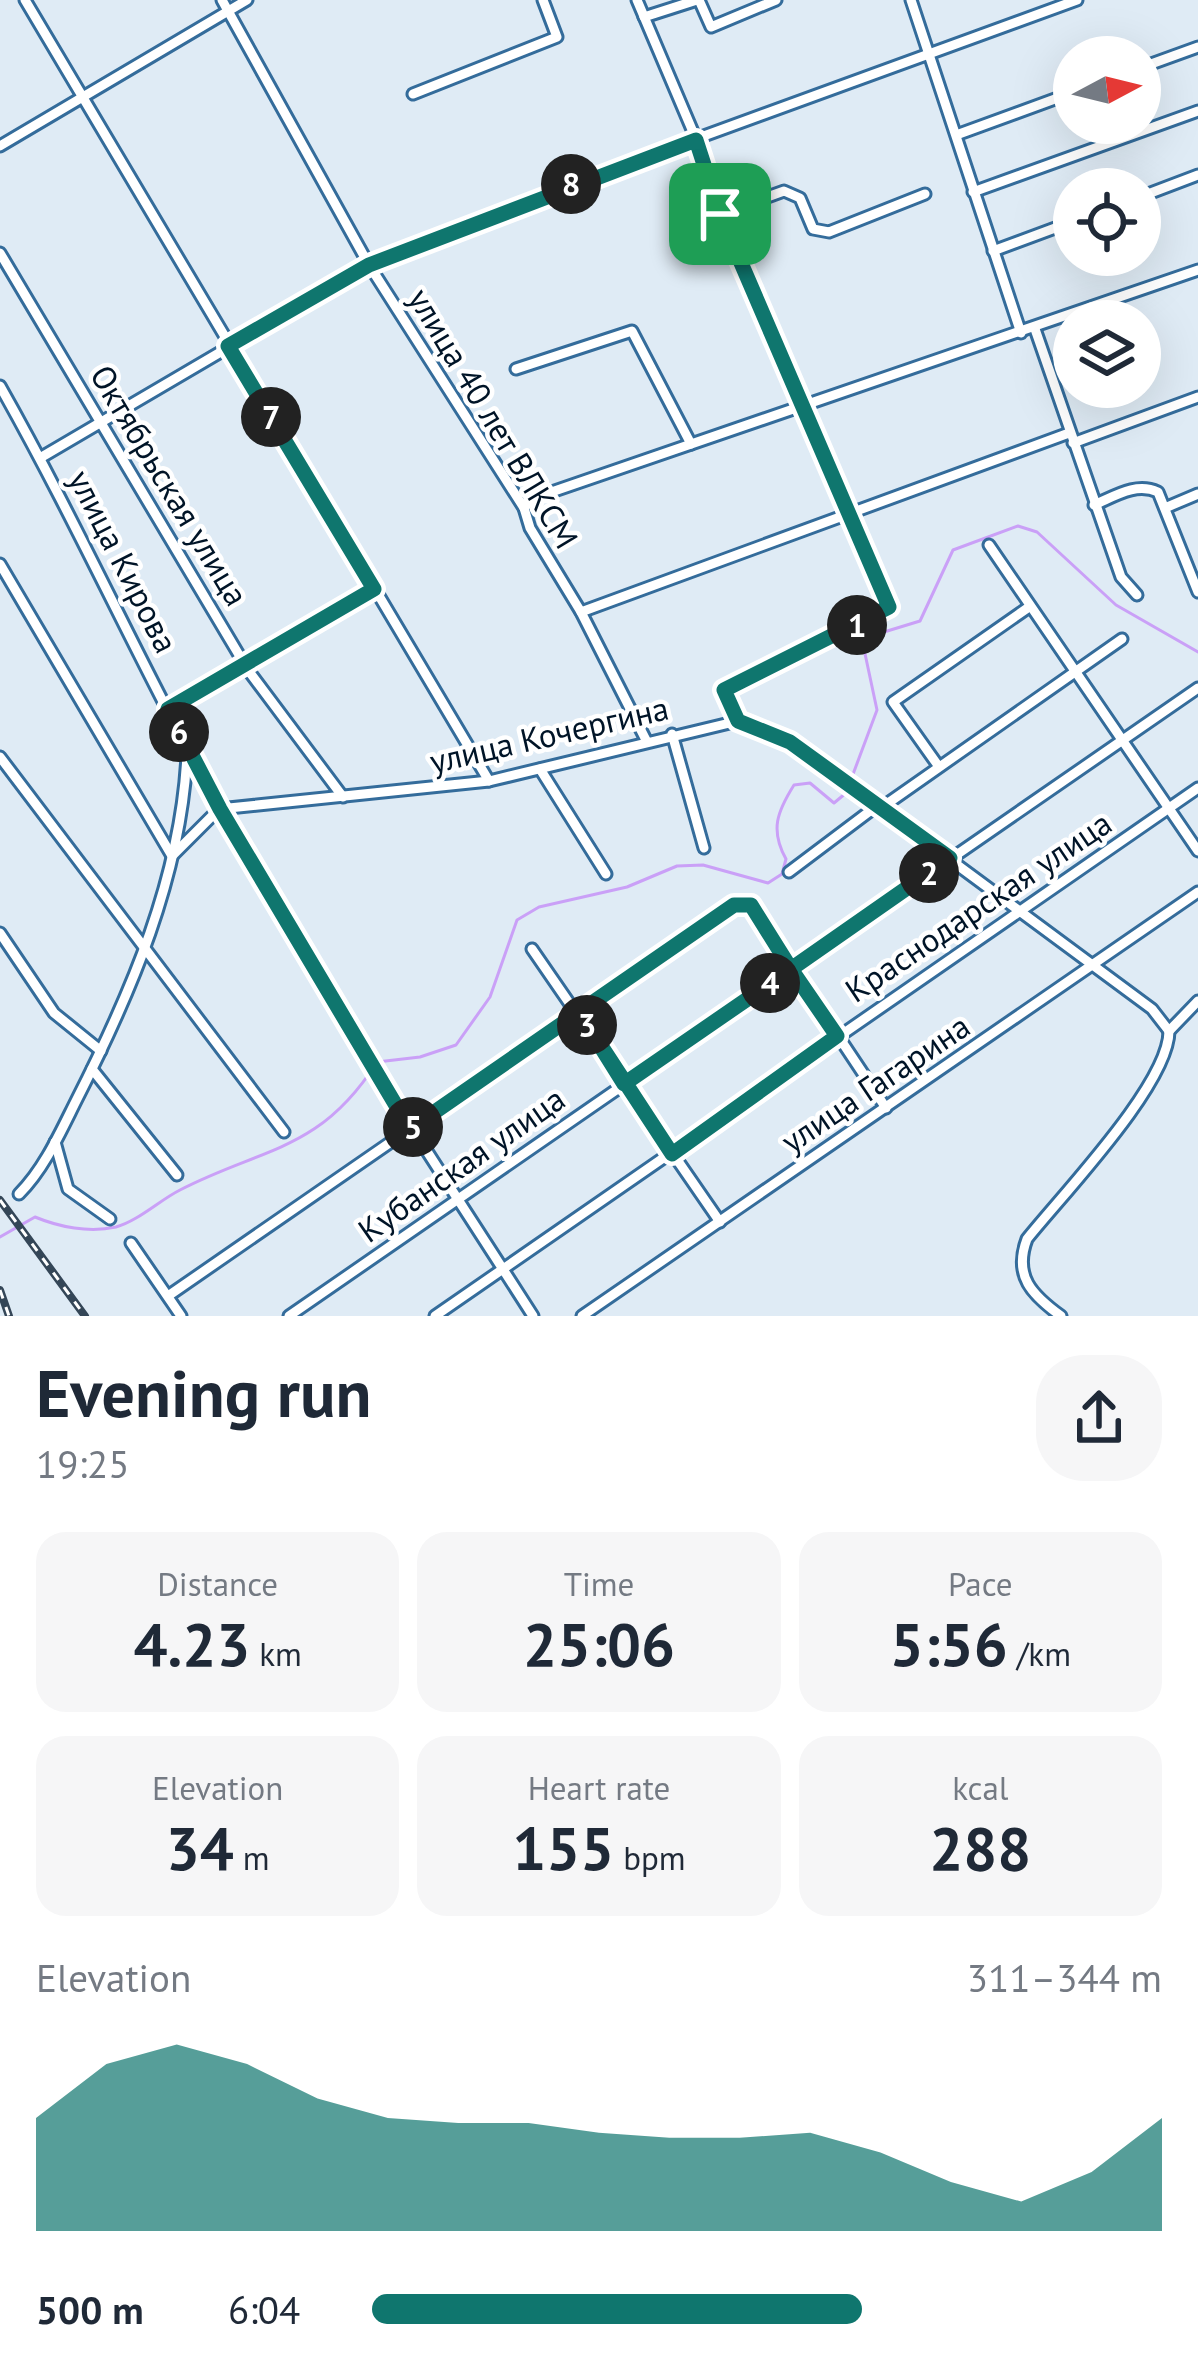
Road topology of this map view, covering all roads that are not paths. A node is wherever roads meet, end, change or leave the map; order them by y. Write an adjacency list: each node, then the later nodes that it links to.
1 (25, 0): 16 (street)
2 (222, 0): 10 (street, улица 40 лет ВЛКСМ)
3 (247, 0): 10 (street)
4 (544, 0): 15 (street)
5 (637, 0): 11 (street)
6 (698, 0): 7 (street); 11 (street)
7 (776, 0)
8 (911, 0): 13 (street)
9 (1077, 0): 13 (street)
10 (229, 12): 16 (street); 30 (street, улица 40 лет ВЛКСМ)
11 (644, 17): 20 (street)
12 (1198, 46): 14 (street)
13 (932, 53): 19 (street); 20 (street)
14 (1161, 60)
15 (413, 94)
16 (82, 97): 21 (street); 34 (street)
17 (1053, 100): 19 (street)
18 (1198, 111): 24 (street)
19 (959, 134): 24 (street)
20 (696, 140): 26 (street); 30 (street)
21 (0, 146)
22 (1198, 176): 23 (street)
23 (1161, 189)
24 (974, 192): 28 (street)
25 (925, 194): 26 (street)
26 (720, 214): 38 (street)
27 (1053, 229): 28 (street)
28 (993, 251): 33 (street)
29 (0, 253): 39 (street, Октябрьская улица)
30 (369, 265): 34 (street); 45 (street, улица 40 лет ВЛКСМ)
31 (1198, 270): 32 (street)
32 (1035, 329): 33 (street); 40 (street)
33 (1021, 333): 38 (street)
34 (228, 346): 39 (street); 51 (street)
35 (516, 368): 41 (street)
36 (0, 386): 42 (street, улица Кирова)
37 (1198, 397): 40 (street)
38 (800, 406): 41 (street); 47 (street)
39 (102, 421): 42 (street); 57 (street, Октябрьская улица)
40 (1071, 438): 44 (street); 47 (street)
41 (691, 444): 45 (street)
42 (40, 458): 60 (street, улица Кирова)
43 (1198, 494): 46 (street)
44 (1094, 506): 46 (street); 53 (street)
45 (524, 508): 55 (street, улица 40 лет ВЛКСМ)
46 (1165, 508): 50 (street)
47 (848, 512): 55 (street); 61 (street)
48 (988, 545): 54 (street)
49 (0, 563): 77 (street)
50 (1196, 579): 52 (street)
51 (374, 589): 57 (street); 69 (street)
52 (1198, 592)
53 (1137, 595)
54 (1029, 607): 58 (street); 67 (street)
55 (581, 612): 63 (street, улица 40 лет ВЛКСМ)
56 (1123, 639): 58 (street)
57 (245, 664): 60 (street); 71 (street, Октябрьская улица)
58 (1074, 671): 64 (street); 67 (street)
59 (1198, 688): 64 (street, Кубанская улица)
60 (168, 709): 65 (street, улица Кирова)
61 (738, 721): 62 (street, улица Кочергина); 72 (street)
62 (672, 734): 63 (street, улица Кочергина); 75 (street)
63 (646, 740): 68 (street, улица Кочергина)
64 (1122, 740): 73 (street); 78 (street, Кубанская улица)
65 (188, 749): 74 (street, улица Кирова); 77 (street)
66 (0, 757): 84 (street)
67 (937, 764): 72 (street)
68 (540, 770): 69 (street, улица Кочергина); 80 (street)
69 (489, 782): 71 (street, улица Кочергина)
70 (1198, 788): 73 (street, Краснодарская улица)
71 (343, 797): 74 (street, улица Кочергина)
72 (880, 806): 78 (street); 79 (street)
73 (1168, 808): 76 (street); 82 (street, Краснодарская улица)
74 (220, 809): 77 (street); 96 (street, улица Кирова)
75 (704, 848)
76 (1198, 851)
77 (172, 856): 84 (street)
78 (950, 858): 82 (street); 87 (street, Кубанская улица)
79 (789, 872)
80 (606, 874)
81 (1198, 892): 86 (street, улица Гагарина)
82 (1022, 911): 86 (street); 91 (street, Краснодарская улица)
83 (0, 933): 92 (street)
84 (147, 945): 92 (street); 97 (street)
85 (532, 950): 89 (street)
86 (1094, 965): 90 (street); 95 (street, улица Гагарина)
87 (791, 969): 89 (street); 91 (street); 94 (street, Кубанская улица)
88 (1198, 1000): 90 (street)
89 (579, 1012): 94 (street); 96 (street)
90 (1169, 1031): 113 (street)
91 (837, 1036): 95 (street); 99 (street, Краснодарская улица)
92 (101, 1051): 93 (street)
93 (92, 1070): 98 (street); 100 (street)
94 (624, 1084): 99 (street); 102 (street, Кубанская улица)
95 (886, 1108): 104 (street, улица Гагарина)
96 (410, 1129): 102 (street, улица Кирова); 107 (street)
97 (284, 1132)
98 (55, 1142): 101 (street); 103 (street)
99 (672, 1154): 104 (street); 106 (street, Краснодарская улица)
100 (177, 1175)
101 (19, 1194)
102 (458, 1200): 106 (street, улица Кирова); 109 (street, Кубанская улица)
103 (110, 1220)
104 (720, 1222): 112 (street, улица Гагарина)
105 (131, 1243): 107 (street)
106 (503, 1270): 110 (street, Краснодарская улица); 111 (street, улица Кирова)
107 (168, 1296): 108 (street)
108 (181, 1316)
109 (289, 1316)
110 (435, 1316)
111 (533, 1316)
112 (582, 1316)
113 (1060, 1316)

